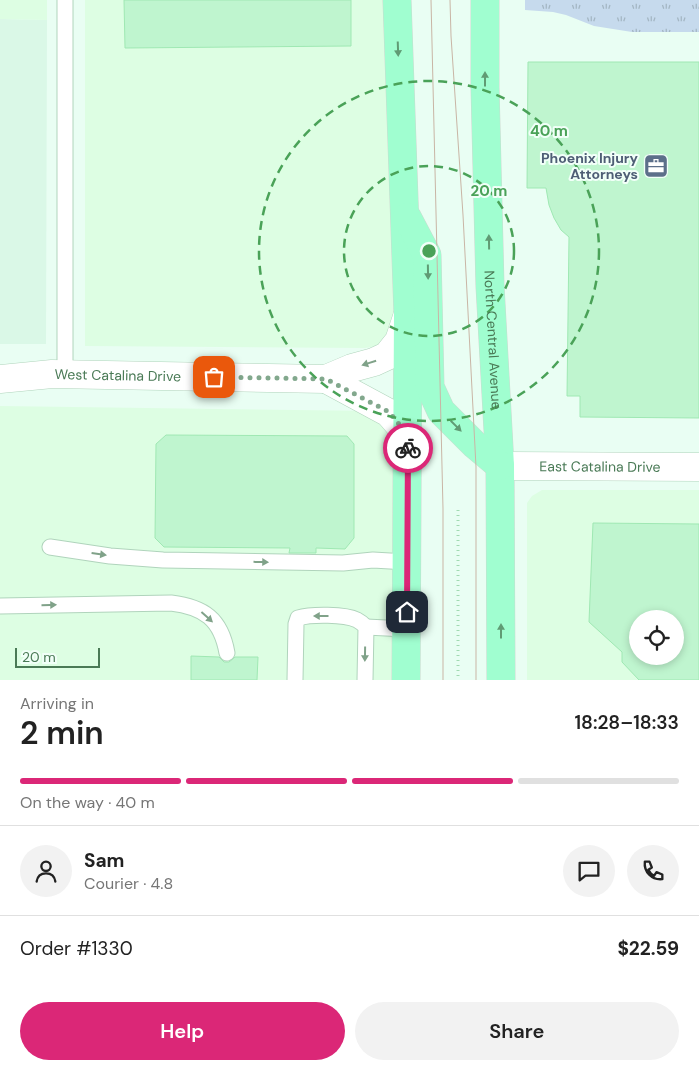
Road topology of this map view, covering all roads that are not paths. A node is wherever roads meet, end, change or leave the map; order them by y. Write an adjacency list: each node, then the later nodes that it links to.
1 (65, 0): 6 (lane)
2 (397, 0): 4 (main road, one-way to 4)
3 (485, 0): 10 (main road, North Central Avenue, one-way to 3)
4 (404, 211): 5 (main road); 10 (main road, one-way to 10)
5 (408, 314): 7 (street, West Catalina Drive, one-way to 7); 9 (main road)
6 (65, 376): 7 (street, West Catalina Drive); 8 (street, West Catalina Drive)
7 (326, 379): 9 (street, West Catalina Drive)
8 (0, 380)
9 (408, 435): 13 (main road)
10 (500, 466): 11 (street, East Catalina Drive); 21 (main road, North Central Avenue, one-way to 10)
11 (699, 467)
12 (50, 547): 13 (lane, one-way to 13)
13 (407, 562): 16 (main road)
14 (0, 606): 17 (lane, one-way to 17)
15 (366, 627): 16 (lane); 18 (lane, one-way to 18); 19 (lane, one-way to 19)
16 (406, 629): 20 (main road)
17 (227, 653)
18 (295, 680)
19 (365, 680)
20 (406, 680)
21 (501, 680)

